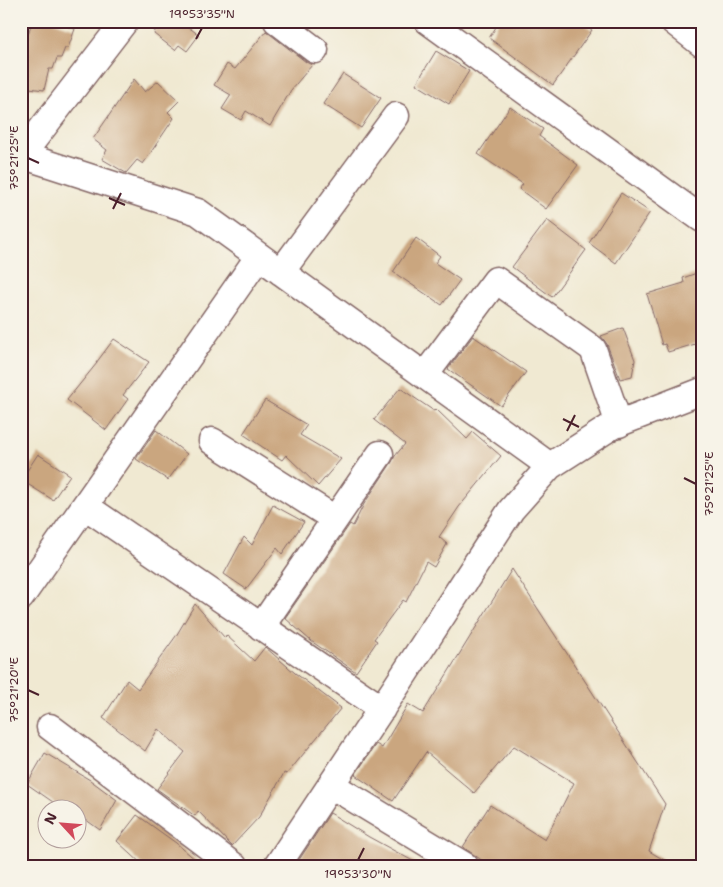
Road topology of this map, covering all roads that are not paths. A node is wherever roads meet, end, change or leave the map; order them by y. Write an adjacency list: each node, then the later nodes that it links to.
1 (277, 21): 6 (street)
2 (428, 21): 9 (street)
3 (673, 21): 5 (street)
4 (112, 26): 8 (street)
5 (702, 44)
6 (315, 50)
7 (396, 116): 11 (street)
8 (21, 155): 10 (street)
9 (702, 219)
10 (259, 256): 11 (street); 18 (street)
11 (281, 272): 12 (street)
12 (425, 376): 14 (street); 17 (street)
13 (702, 391): 14 (street)
14 (619, 424): 17 (street)
15 (212, 441): 19 (street)
16 (380, 454): 19 (street)
17 (550, 466): 22 (street)
18 (85, 506): 20 (street); 21 (street)
19 (335, 519): 21 (street)
20 (21, 597)
21 (262, 627): 22 (street)
22 (382, 709): 24 (street)
23 (50, 727): 26 (street)
24 (331, 785): 25 (street); 27 (street)
25 (452, 862)
26 (234, 866)
27 (277, 866)

